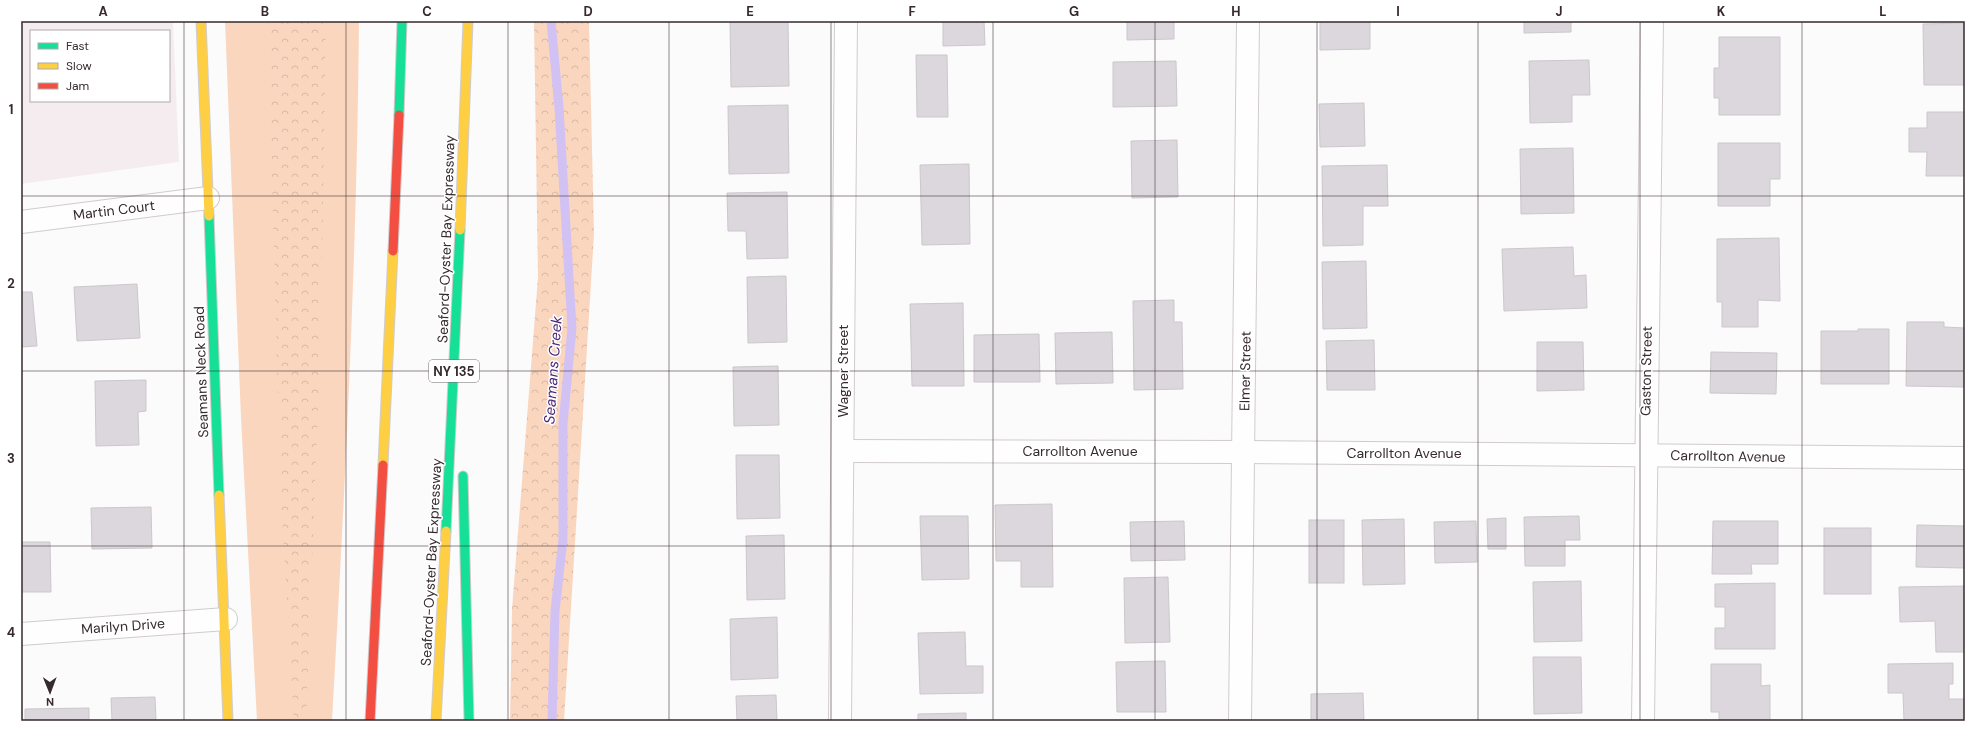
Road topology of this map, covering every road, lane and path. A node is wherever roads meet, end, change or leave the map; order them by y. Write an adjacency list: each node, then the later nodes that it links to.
1 (202, 21): 7 (main road, Seamans Neck Road)
2 (402, 21): 19 (main road)
3 (468, 21): 9 (main road, Seaford-Oyster Bay Expressway / NY 135)
4 (846, 21): 11 (street, Wagner Street)
5 (1248, 21): 12 (street, Elmer Street)
6 (1652, 21): 13 (street, Gaston Street)
7 (208, 198): 8 (street, Martin Court); 16 (main road, Seamans Neck Road)
8 (21, 222)
9 (458, 292): 10 (main road); 20 (main road, Seaford-Oyster Bay Expressway / NY 135)
10 (461, 412)
11 (842, 450): 12 (street, Carrollton Avenue); 22 (street, Wagner Street)
12 (1244, 452): 13 (street, Carrollton Avenue); 23 (street, Elmer Street)
13 (1645, 455): 14 (street, Carrollton Avenue); 24 (street, Gaston Street)
14 (1965, 458)
15 (463, 467): 21 (main road)
16 (226, 619): 17 (street, Marilyn Drive); 18 (main road, Seamans Neck Road)
17 (21, 634)
18 (228, 721)
19 (370, 721)
20 (436, 721)
21 (469, 721)
22 (840, 721)
23 (1240, 721)
24 (1643, 721)

